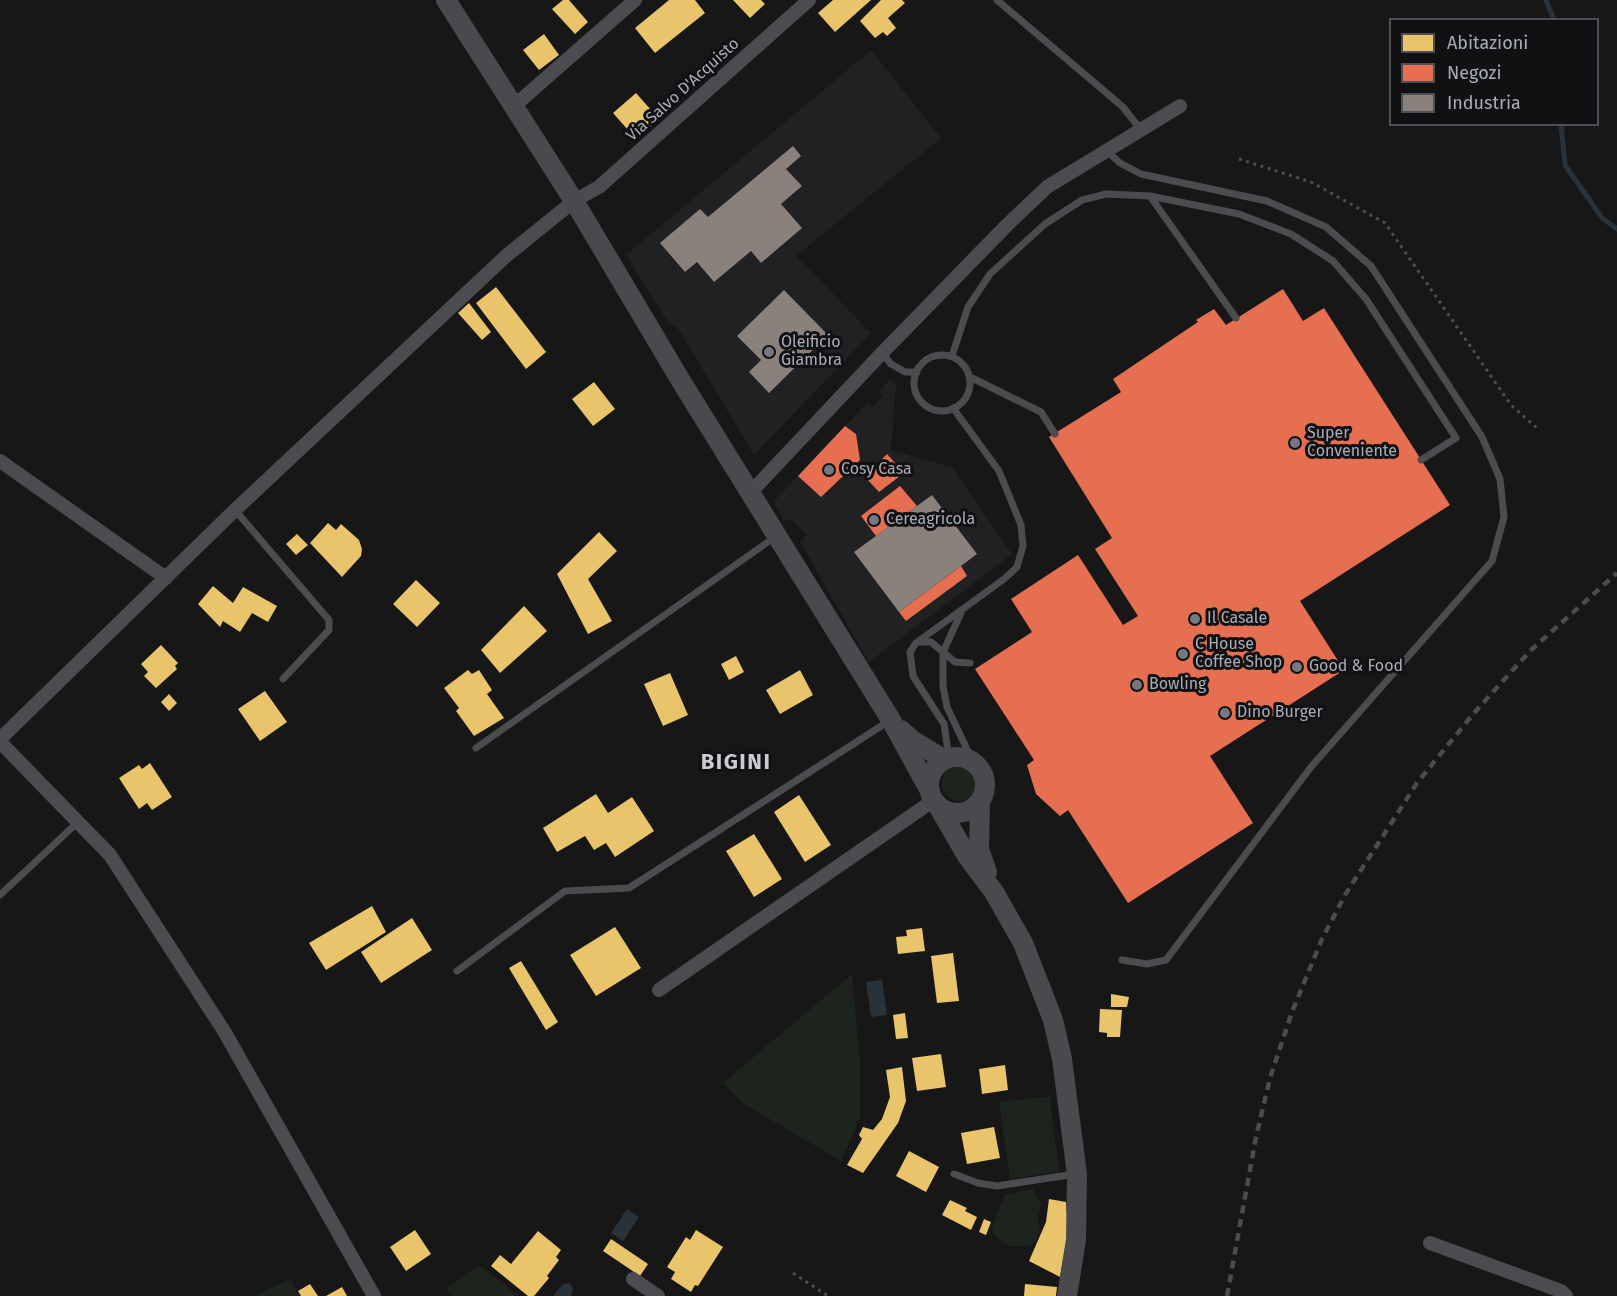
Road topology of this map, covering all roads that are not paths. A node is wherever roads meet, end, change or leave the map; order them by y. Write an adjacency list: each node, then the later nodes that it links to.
1 (446, 0): 5 (main road)
2 (635, 0): 5 (street)
3 (809, 0): 10 (street, Via Salvo D'Acquisto)
4 (997, 0): 7 (lane)
5 (513, 106): 10 (main road)
6 (1180, 106): 7 (street)
7 (1141, 130): 8 (street)
8 (1107, 151): 12 (street); 39 (lane)
9 (1150, 196): 11 (lane); 13 (lane); 18 (lane)
10 (574, 201): 20 (main road); 21 (street, Via Salvo D'Acquisto)
11 (1236, 318)
12 (882, 353): 14 (lane); 20 (street)
13 (952, 356): 14 (lane); 15 (lane)
14 (917, 372): 16 (lane)
15 (970, 377): 16 (lane); 17 (lane)
16 (953, 408): 24 (lane)
17 (1055, 434)
18 (1421, 460)
19 (0, 461): 23 (street)
20 (750, 493): 22 (main road)
21 (235, 510): 23 (street, Via Salvo D'Acquisto); 28 (lane)
22 (777, 536): 29 (main road); 31 (lane)
23 (166, 578): 30 (street, Via Salvo D'Acquisto)
24 (963, 610): 25 (lane); 26 (lane)
25 (916, 643): 26 (lane); 32 (lane)
26 (943, 651): 27 (lane); 33 (lane)
27 (970, 663)
28 (283, 679)
29 (891, 720): 32 (main road); 34 (main road); 40 (lane)
30 (0, 741): 36 (street)
31 (476, 748)
32 (947, 759): 33 (main road); 34 (main road)
33 (973, 762): 35 (main road)
34 (934, 799): 35 (main road); 37 (main road); 41 (street)
35 (980, 801): 37 (main road)
36 (78, 822): 38 (lane); 46 (street)
37 (994, 892): 43 (main road)
38 (0, 895)
39 (1122, 960)
40 (458, 971)
41 (659, 990)
42 (954, 1174): 43 (lane)
43 (1077, 1174): 48 (main road)
44 (1430, 1243): 49 (street)
45 (633, 1279): 47 (street)
46 (374, 1296)
47 (658, 1296)
48 (1067, 1296)
49 (1566, 1296)

